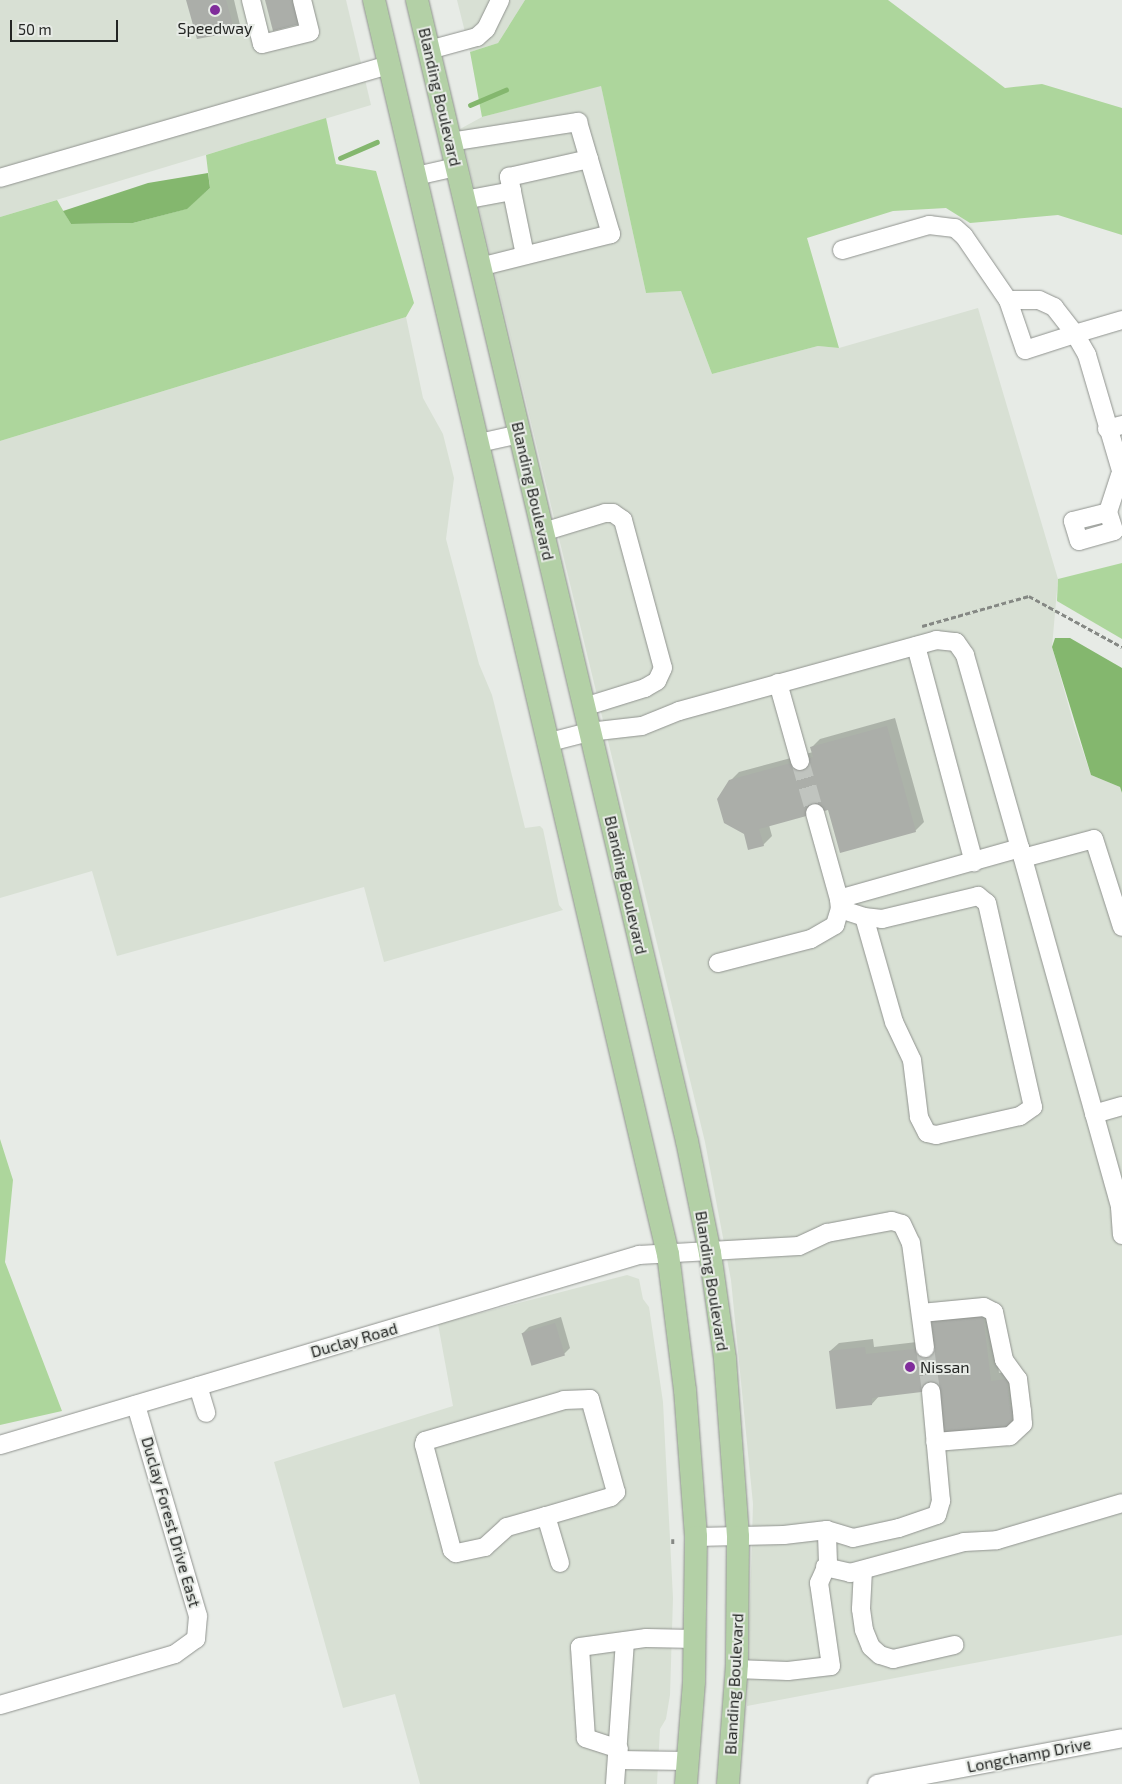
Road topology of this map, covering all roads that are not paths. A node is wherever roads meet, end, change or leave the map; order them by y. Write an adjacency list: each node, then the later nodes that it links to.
1 (251, 0): 2 (street)
2 (302, 0)
3 (374, 0): 7 (main road)
4 (417, 0): 6 (main road, Blanding Boulevard)
5 (494, 4): 6 (street)
6 (429, 50): 8 (main road, Blanding Boulevard)
7 (390, 65): 11 (main road); 12 (street)
8 (450, 142): 9 (street); 10 (main road, Blanding Boulevard)
9 (589, 159): 13 (street); 16 (street)
10 (456, 167): 11 (street); 14 (main road, Blanding Boulevard)
11 (416, 176): 23 (main road)
12 (0, 178)
13 (512, 191): 14 (street); 16 (street)
14 (464, 200): 17 (main road, Blanding Boulevard)
15 (842, 250): 18 (street)
16 (523, 255): 17 (street)
17 (480, 267): 22 (main road, Blanding Boulevard)
18 (1008, 300): 20 (street); 20 (street)
19 (1122, 320): 20 (street)
20 (1075, 334): 21 (street)
21 (1115, 427): 24 (street)
22 (520, 434): 23 (street); 26 (main road, Blanding Boulevard)
23 (479, 443): 31 (main road)
24 (1121, 475): 25 (street)
25 (1108, 512)
26 (542, 532): 29 (main road, Blanding Boulevard); 29 (street)
27 (916, 646): 28 (street); 34 (street); 35 (street)
28 (778, 684): 30 (street); 32 (street)
29 (584, 707): 30 (main road, Blanding Boulevard)
30 (589, 732): 31 (street); 43 (main road, Blanding Boulevard)
31 (550, 742): 44 (main road)
32 (800, 761)
33 (814, 814): 36 (street)
34 (1021, 853): 35 (street); 38 (street); 41 (street)
35 (974, 862): 36 (street)
36 (840, 904): 37 (street); 39 (street)
37 (864, 917): 37 (street)
38 (1122, 927)
39 (718, 963)
40 (1122, 1106): 41 (street)
41 (1094, 1114): 42 (street)
42 (1122, 1235)
43 (710, 1253): 44 (street, Duclay Road); 45 (street, Duclay Road); 56 (main road, Blanding Boulevard)
44 (668, 1254): 47 (street, Duclay Road); 57 (main road)
45 (921, 1313): 46 (street, Duclay Road); 51 (street)
46 (925, 1348)
47 (198, 1386): 49 (street, Duclay Road); 50 (street)
48 (930, 1391): 51 (street)
49 (136, 1405): 52 (street, Duclay Road); 65 (street, Duclay Forest Drive East)
50 (206, 1413)
51 (935, 1442): 55 (street)
52 (0, 1445)
53 (1122, 1502): 60 (street)
54 (546, 1516): 54 (street); 58 (street)
55 (827, 1530): 56 (street); 59 (street)
56 (738, 1537): 57 (street); 64 (main road, Blanding Boulevard)
57 (696, 1538): 61 (main road)
58 (560, 1563)
59 (825, 1567): 60 (street); 64 (street)
60 (863, 1570): 63 (street)
61 (695, 1639): 62 (street); 68 (main road)
62 (625, 1641): 67 (street); 67 (street)
63 (954, 1645)
64 (736, 1669): 71 (main road, Blanding Boulevard)
65 (0, 1705)
66 (1122, 1738): 72 (street, Longchamp Drive)
67 (618, 1755): 68 (street); 69 (street)
68 (688, 1761): 70 (main road)
69 (615, 1784)
70 (686, 1784)
71 (728, 1784)
72 (877, 1784)

